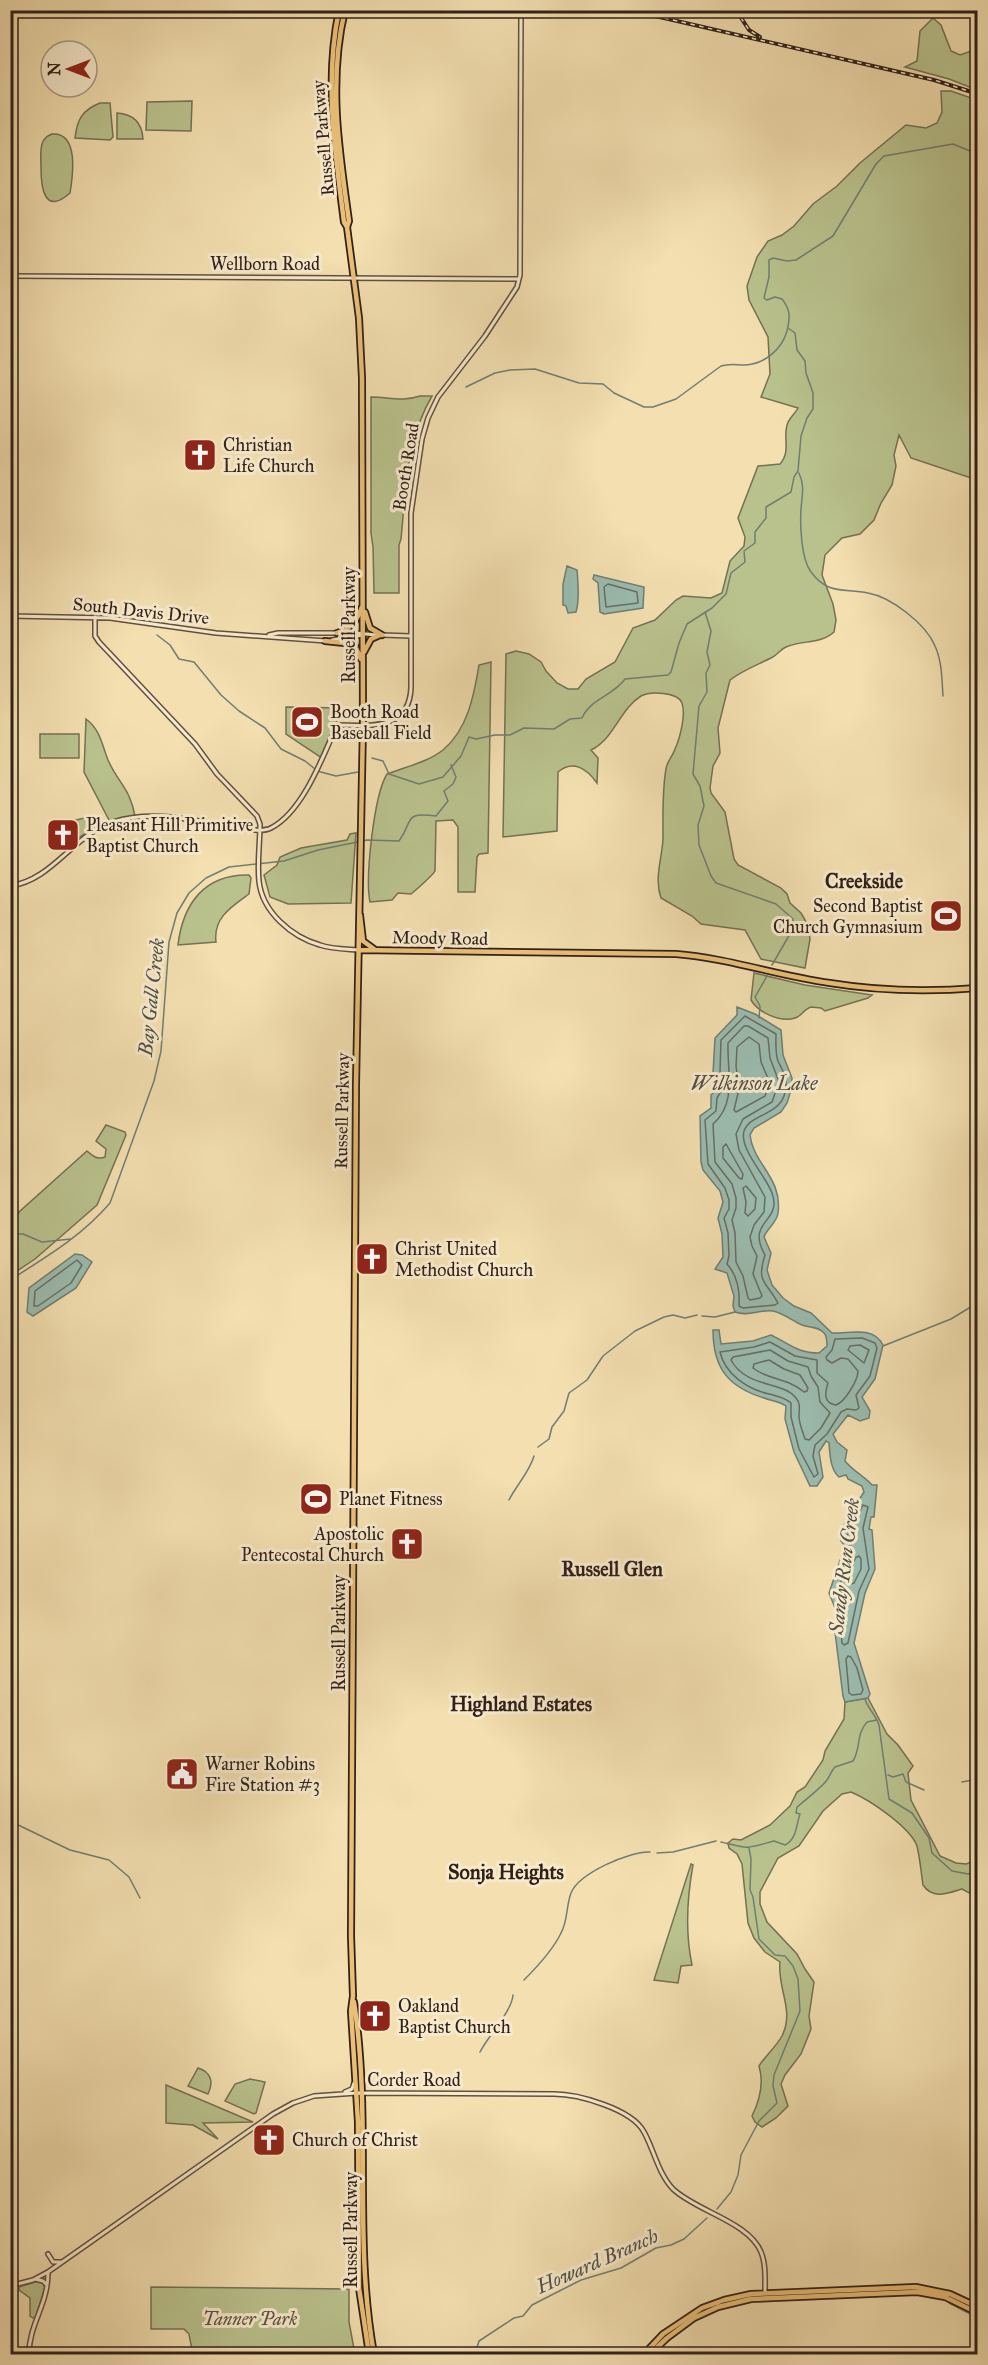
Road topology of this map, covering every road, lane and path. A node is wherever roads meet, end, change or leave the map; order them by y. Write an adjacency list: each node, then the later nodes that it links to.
1 (339, 10): 4 (main road, Russell Parkway)
2 (345, 10): 4 (main road, Russell Parkway)
3 (521, 10): 7 (street, Booth Road)
4 (347, 227): 6 (main road, Russell Parkway)
5 (10, 276): 6 (street, Wellborn Road)
6 (354, 278): 7 (street, Wellborn Road); 8 (main road, Russell Parkway)
7 (519, 279): 15 (street, Booth Road)
8 (363, 604): 11 (main road); 13 (main road, Russell Parkway); 14 (main road)
9 (10, 616): 10 (street, South Davis Drive)
10 (95, 618): 12 (street, South Davis Drive); 21 (street)
11 (337, 633): 12 (street, South Davis Drive); 13 (street, South Davis Drive)
12 (268, 635): 16 (street, South Davis Drive)
13 (363, 635): 14 (street, South Davis Drive); 16 (street, South Davis Drive); 17 (main road, Russell Parkway)
14 (381, 635): 15 (street, South Davis Drive); 17 (main road)
15 (411, 636): 19 (street, Booth Road)
16 (325, 641): 18 (main road)
17 (363, 655): 18 (main road, Russell Parkway)
18 (363, 666): 19 (main road, Russell Parkway)
19 (363, 725): 21 (street, Booth Road); 24 (main road, Russell Parkway)
20 (249, 828): 21 (street); 22 (street); 23 (street)
21 (260, 829): 22 (street, Moody Road)
22 (259, 843): 25 (street, Moody Road)
23 (10, 886)
24 (358, 908): 25 (main road, Russell Parkway); 26 (main road)
25 (358, 950): 26 (main road, Moody Road); 29 (main road, Russell Parkway)
26 (376, 950): 27 (main road, Moody Road)
27 (978, 988)
28 (353, 2064): 30 (street)
29 (359, 2093): 30 (street, Corder Road); 37 (street, Corder Road); 41 (main road, Russell Parkway); 42 (main road, Russell Parkway)
30 (338, 2094): 32 (street, Corder Road)
31 (48, 2254): 32 (street)
32 (63, 2262): 33 (street, Corder Road)
33 (48, 2272): 34 (street, Corder Road); 36 (street)
34 (33, 2280): 35 (street, Corder Road); 36 (street)
35 (10, 2286)
36 (48, 2288): 40 (street)
37 (765, 2295): 38 (main road); 39 (main road); 43 (main road); 44 (main road)
38 (978, 2307)
39 (978, 2313)
40 (29, 2355)
41 (369, 2355)
42 (374, 2355)
43 (644, 2355)
44 (650, 2355)

